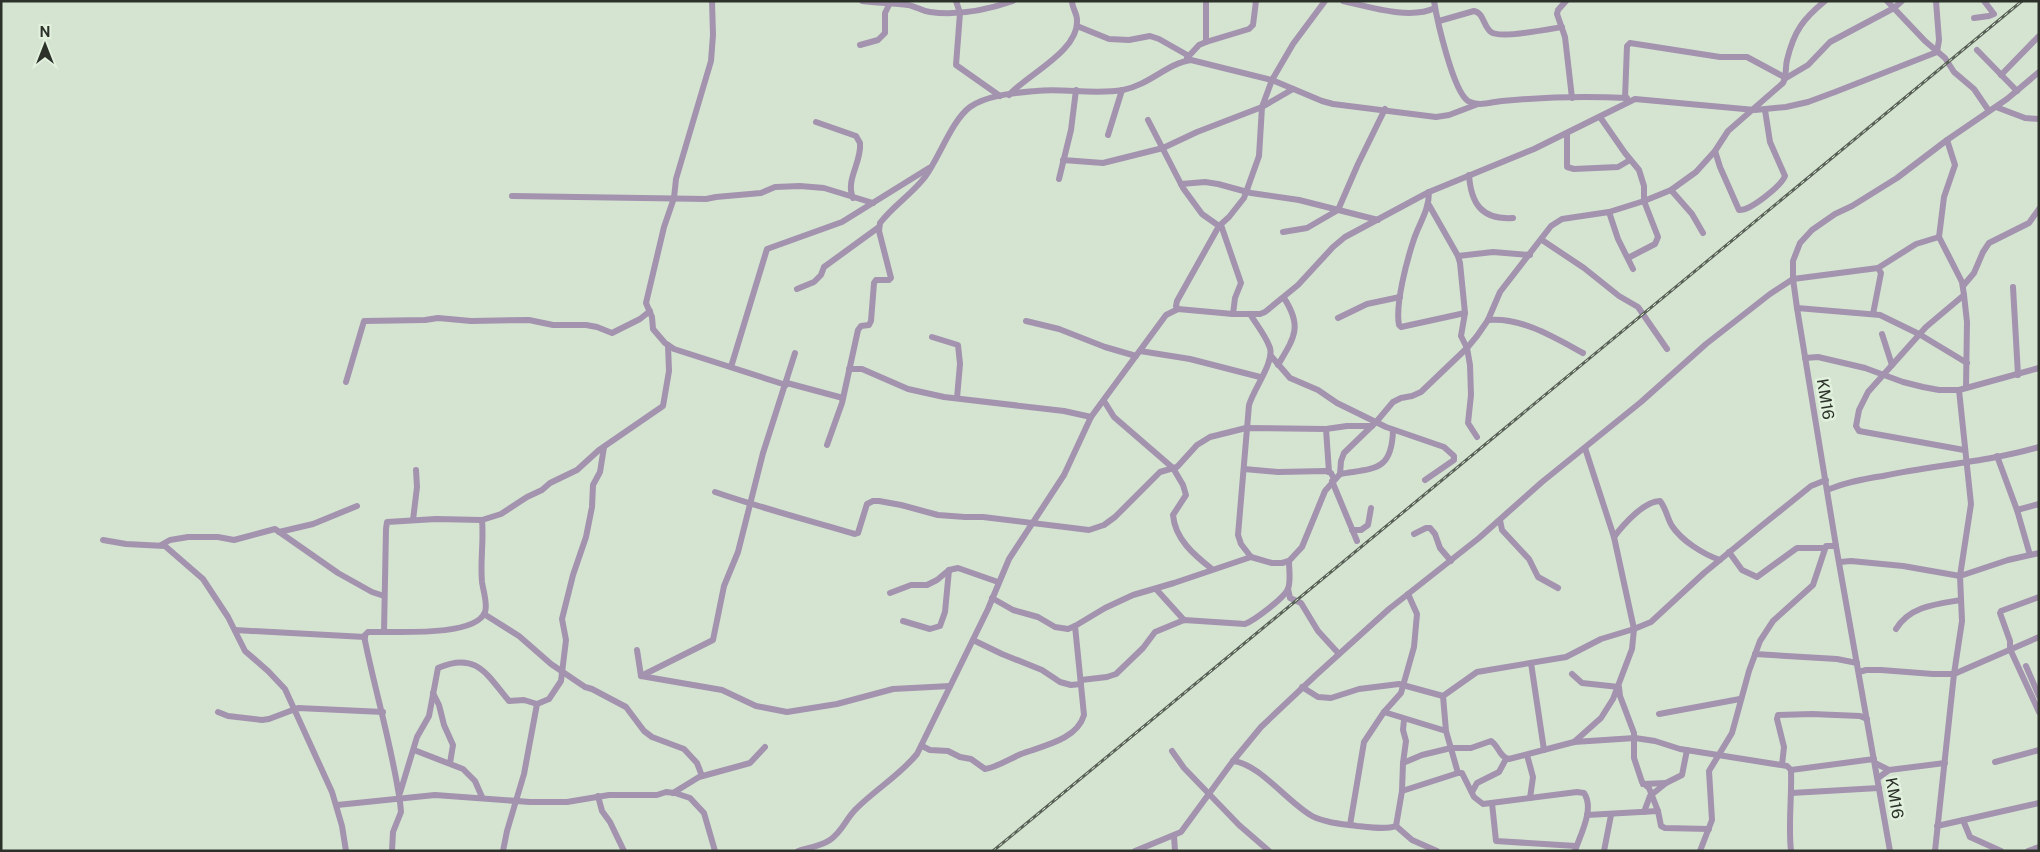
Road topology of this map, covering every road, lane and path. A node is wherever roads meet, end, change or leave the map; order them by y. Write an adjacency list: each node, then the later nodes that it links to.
1 (712, 1): 69 (street)
2 (862, 1): 16 (street)
3 (956, 1): 19 (street)
4 (1013, 1): 19 (street)
5 (1072, 1): 22 (street)
6 (1206, 1): 25 (street)
7 (1256, 1): 25 (street)
8 (1325, 1): 33 (street)
9 (1344, 1): 17 (street)
10 (1566, 1): 23 (street)
11 (1825, 1): 32 (street)
12 (1887, 1): 18 (street)
13 (1902, 1): 18 (street)
14 (1936, 1): 28 (street)
15 (1984, 1): 20 (street)
16 (889, 5): 19 (street); 26 (street)
17 (1435, 5): 21 (street)
18 (1894, 8): 28 (street); 32 (street)
19 (960, 13): 39 (street)
20 (1974, 18)
21 (1439, 21): 23 (street); 43 (street)
22 (1076, 26): 29 (street); 38 (street)
23 (1562, 27): 40 (street)
24 (2039, 36): 31 (street)
25 (1206, 42): 29 (street)
26 (860, 45)
27 (1977, 50): 31 (street)
28 (1937, 52): 48 (street); 49 (street)
29 (1187, 58): 33 (street); 36 (street)
30 (2039, 72): 37 (street, KM16)
31 (2001, 75): 37 (street)
32 (1786, 78): 41 (street); 47 (street)
33 (1272, 80): 34 (street); 44 (street)
34 (1293, 89): 44 (street); 46 (street)
35 (1076, 90): 36 (street); 38 (street); 59 (street)
36 (1122, 90): 55 (street)
37 (2017, 91): 45 (street, KM16)
38 (1009, 95): 39 (street)
39 (1000, 96): 61 (street)
40 (1572, 98): 41 (street); 43 (street)
41 (1624, 98): 42 (street)
42 (1635, 99): 47 (street); 50 (street)
43 (1478, 104): 46 (street)
44 (1262, 107): 57 (street); 66 (street)
45 (1996, 107): 49 (street, KM16); 51 (street)
46 (1385, 110): 75 (street)
47 (1755, 110): 48 (street); 58 (street)
48 (1766, 110): 58 (street)
49 (1989, 111): 56 (street, KM16)
50 (1600, 117): 54 (street); 60 (street)
51 (2039, 119)
52 (1148, 120): 57 (street)
53 (816, 122): 70 (street)
54 (1567, 133): 60 (street); 62 (street)
55 (1108, 135)
56 (1947, 140): 83 (street); 90 (street, KM16)
57 (1163, 148): 59 (street); 64 (street)
58 (1715, 150): 65 (street)
59 (1063, 160): 63 (street)
60 (1630, 160): 71 (street)
61 (932, 166): 72 (street); 80 (street)
62 (1469, 175): 67 (street); 77 (street)
63 (1059, 179)
64 (1181, 184): 66 (street); 79 (street)
65 (1671, 190): 71 (street); 82 (street)
66 (1247, 191): 75 (street); 79 (street)
67 (1429, 192): 73 (street); 78 (street)
68 (512, 196): 69 (street)
69 (674, 198): 70 (street); 99 (street)
70 (853, 198): 72 (street)
71 (1644, 201): 76 (street); 87 (street)
72 (873, 203): 121 (street)
73 (1429, 205): 86 (street); 95 (street)
74 (2039, 209): 91 (street)
75 (1338, 210): 78 (street); 81 (street)
76 (1608, 212): 84 (street); 87 (street)
77 (1513, 218)
78 (1378, 220): 96 (street)
79 (1220, 225): 98 (street); 101 (street)
80 (878, 227): 93 (street); 122 (street)
81 (1283, 232)
82 (1703, 233)
83 (1939, 237): 88 (street); 91 (street)
84 (1542, 240): 85 (street); 112 (street)
85 (1530, 255): 86 (street); 105 (street)
86 (1458, 256): 100 (street)
87 (1628, 258): 89 (street)
88 (1878, 268): 90 (street); 103 (street)
89 (1633, 269)
90 (1793, 279): 97 (street, KM16); 142 (street)
91 (1964, 286): 94 (street)
92 (2013, 287): 126 (street)
93 (797, 289)
94 (1964, 296): 108 (street); 118 (street)
95 (1400, 297): 100 (street); 104 (street)
96 (1284, 298): 102 (street); 119 (street)
97 (1797, 308): 103 (street); 117 (street, KM16)
98 (1178, 309): 101 (street); 114 (street)
99 (650, 311): 110 (street); 127 (street)
100 (1465, 313): 111 (street)
101 (1233, 314): 102 (street)
102 (1250, 314): 116 (street)
103 (1873, 314): 108 (street)
104 (1338, 318)
105 (1488, 320): 111 (street); 115 (street)
106 (1026, 321): 114 (street)
107 (1882, 334): 120 (street)
108 (1919, 334): 118 (street); 120 (street)
109 (932, 337): 132 (street)
110 (668, 346): 121 (street); 141 (street)
111 (1467, 348): 135 (street); 139 (street)
112 (1667, 349)
113 (795, 353): 128 (street)
114 (1138, 353): 125 (street); 133 (street)
115 (1583, 353)
116 (1271, 356): 119 (street); 125 (street)
117 (1805, 358): 124 (street); 153 (street, KM16)
118 (1967, 363): 129 (street)
119 (1277, 364): 125 (street); 135 (street)
120 (1892, 365): 124 (street)
121 (732, 367): 128 (street)
122 (849, 368): 131 (street); 132 (street)
123 (2039, 368): 126 (street)
124 (1884, 374): 130 (street); 144 (street)
125 (1262, 375): 136 (street)
126 (2018, 375): 129 (street)
127 (346, 382)
128 (786, 384): 131 (street); 156 (street)
129 (1966, 388): 130 (street)
130 (1959, 390): 144 (street)
131 (843, 398): 140 (street)
132 (957, 398): 134 (street)
133 (1104, 401): 134 (street); 147 (street)
134 (1091, 417): 164 (street)
135 (1374, 424): 137 (street); 138 (street); 151 (street)
136 (1246, 428): 137 (street); 147 (street); 148 (street)
137 (1326, 429): 150 (street)
138 (1393, 430): 151 (street); 152 (street)
139 (1477, 437)
140 (827, 445)
141 (604, 447): 162 (street); 213 (street)
142 (1585, 448): 163 (street); 168 (street)
143 (2039, 448): 145 (street)
144 (1964, 450): 146 (street)
145 (1997, 456): 146 (street); 160 (street)
146 (1966, 462): 154 (street); 184 (street)
147 (1173, 468): 164 (street); 182 (street)
148 (1244, 469): 150 (street); 177 (street)
149 (416, 470): 161 (street)
150 (1329, 472): 151 (street)
151 (1335, 478): 165 (street); 179 (street)
152 (1424, 480)
153 (1826, 480): 154 (street, KM16); 174 (street)
154 (1827, 490): 172 (street, KM16)
155 (715, 492): 156 (street)
156 (749, 504): 164 (street); 217 (street)
157 (2039, 504): 160 (street)
158 (357, 506): 166 (street)
159 (1371, 508): 165 (street)
160 (2017, 510): 176 (street)
161 (412, 520): 162 (street); 191 (street)
162 (482, 520): 195 (street)
163 (1500, 520): 180 (street); 187 (street)
164 (1034, 524): 185 (street)
165 (1352, 530): 170 (street)
166 (279, 532): 171 (street); 191 (street)
167 (1414, 534): 180 (street)
168 (1614, 537): 178 (street); 199 (street)
169 (103, 540): 171 (street)
170 (1357, 541)
171 (161, 545): 200 (street)
172 (1836, 546): 173 (street); 181 (street, KM16)
173 (1825, 548): 174 (street); 209 (street)
174 (1729, 552): 178 (street)
175 (2039, 553): 176 (street)
176 (2030, 556): 184 (street)
177 (1251, 557): 179 (street); 182 (street)
178 (1720, 560): 199 (street)
179 (1289, 561): 188 (street)
180 (1451, 561): 190 (street)
181 (1840, 562): 184 (street); 211 (street, KM16)
182 (1212, 569): 186 (street)
183 (950, 570): 185 (street); 189 (street); 197 (street)
184 (1960, 576): 194 (street)
185 (998, 582): 193 (street)
186 (1156, 588): 196 (street); 198 (street)
187 (1558, 588)
188 (1288, 589): 196 (street); 208 (street)
189 (890, 594)
190 (1408, 594): 208 (street); 219 (street)
191 (384, 596): 202 (street)
192 (2039, 597): 206 (street)
193 (992, 598): 198 (street); 205 (street)
194 (1961, 600): 201 (street); 216 (street)
195 (484, 614): 202 (street); 213 (street)
196 (1184, 620): 218 (street)
197 (903, 621)
198 (1076, 626): 218 (street)
199 (1634, 629): 210 (street); 221 (street)
200 (235, 630): 203 (street); 228 (street)
201 (1896, 630)
202 (384, 632): 203 (street)
203 (365, 637): 230 (street)
204 (2039, 637): 206 (street)
205 (973, 640): 218 (street); 220 (street)
206 (2010, 649): 216 (street); 232 (street)
207 (637, 650): 217 (street)
208 (1339, 654): 222 (street)
209 (1755, 654): 211 (street); 226 (street)
210 (1531, 663): 224 (street); 244 (street)
211 (1857, 663): 214 (street, KM16)
212 (2026, 666): 225 (street)
213 (563, 671): 227 (street); 262 (street)
214 (1859, 672): 216 (street); 234 (street, KM16)
215 (1572, 674): 221 (street)
216 (1954, 674): 256 (street)
217 (641, 676): 220 (street)
218 (1081, 682): 239 (street)
219 (1403, 685): 222 (street); 224 (street); 231 (street)
220 (950, 686): 239 (street)
221 (1619, 687): 237 (street); 238 (street)
222 (1302, 688): 241 (street)
223 (434, 693): 227 (street); 243 (street); 254 (street)
224 (1443, 696): 236 (street)
225 (2039, 696)
226 (1740, 699): 233 (street); 249 (street)
227 (537, 704): 277 (street)
228 (293, 708): 229 (street); 230 (street); 280 (street)
229 (218, 712)
230 (383, 712): 272 (street)
231 (1384, 712): 235 (street); 286 (street)
232 (2039, 712)
233 (1659, 714)
234 (1867, 719): 252 (street, KM16); 258 (street)
235 (1404, 720): 236 (street); 255 (street)
236 (1446, 731): 242 (street)
237 (1635, 738): 238 (street); 245 (street); 265 (street)
238 (1574, 742): 244 (street)
239 (922, 746): 298 (street)
240 (765, 747): 262 (street)
241 (1244, 748): 251 (street); 257 (street)
242 (1451, 748): 250 (street); 255 (street); 261 (street)
243 (414, 750): 254 (street); 272 (street)
244 (1544, 750): 248 (street)
245 (1687, 750): 249 (street); 264 (street)
246 (2039, 750): 253 (street)
247 (1172, 752): 270 (street)
248 (1527, 755): 250 (street); 276 (street)
249 (1718, 756): 258 (street); 289 (street)
250 (1506, 759): 268 (street)
251 (1233, 761): 257 (street); 270 (street)
252 (1875, 761): 259 (street); 260 (street); 263 (street, KM16)
253 (1995, 762)
254 (450, 763): 275 (street)
255 (1403, 763): 267 (street)
256 (1945, 763): 260 (street); 288 (street)
257 (1248, 765): 286 (street)
258 (1782, 765): 259 (street)
259 (1791, 770): 271 (street)
260 (1889, 770): 263 (street)
261 (1458, 772): 267 (street); 268 (street)
262 (702, 776): 269 (street)
263 (1878, 778): 266 (street, KM16)
264 (1666, 783): 265 (street); 274 (street)
265 (1643, 784): 274 (street)
266 (1879, 788): 271 (street); 306 (street, KM16)
267 (1402, 791): 287 (street)
268 (1472, 792): 278 (street)
269 (673, 793): 273 (street); 297 (street)
270 (1210, 793): 290 (street); 301 (street)
271 (1791, 793): 305 (street)
272 (400, 796): 275 (street); 280 (street); 294 (street)
273 (598, 796): 277 (street); 296 (street)
274 (1650, 796): 281 (street); 282 (street)
275 (482, 797): 277 (street)
276 (1530, 798): 278 (street); 283 (street)
277 (516, 800): 295 (street)
278 (1492, 803): 292 (street)
279 (2039, 803): 285 (street)
280 (337, 805): 293 (street)
281 (1658, 811): 282 (street); 289 (street)
282 (1644, 812): 284 (street)
283 (1587, 815): 284 (street); 292 (street)
284 (1611, 815): 303 (street)
285 (1963, 820): 288 (street); 308 (street)
286 (1350, 825): 287 (street)
287 (1396, 826): 302 (street)
288 (1937, 826): 307 (street)
289 (1709, 829): 304 (street)
290 (1174, 836): 299 (street); 300 (street)
291 (2039, 847): 309 (street)
292 (1576, 848)
293 (346, 851)
294 (392, 851)
295 (503, 851)
296 (624, 851)
297 (716, 851)
298 (798, 851)
299 (1135, 851)
300 (1174, 851)
301 (1269, 851)
302 (1437, 851)
303 (1604, 851)
304 (1700, 851)
305 (1791, 851)
306 (1890, 851)
307 (1935, 851)
308 (2001, 851)
309 (2028, 851)

